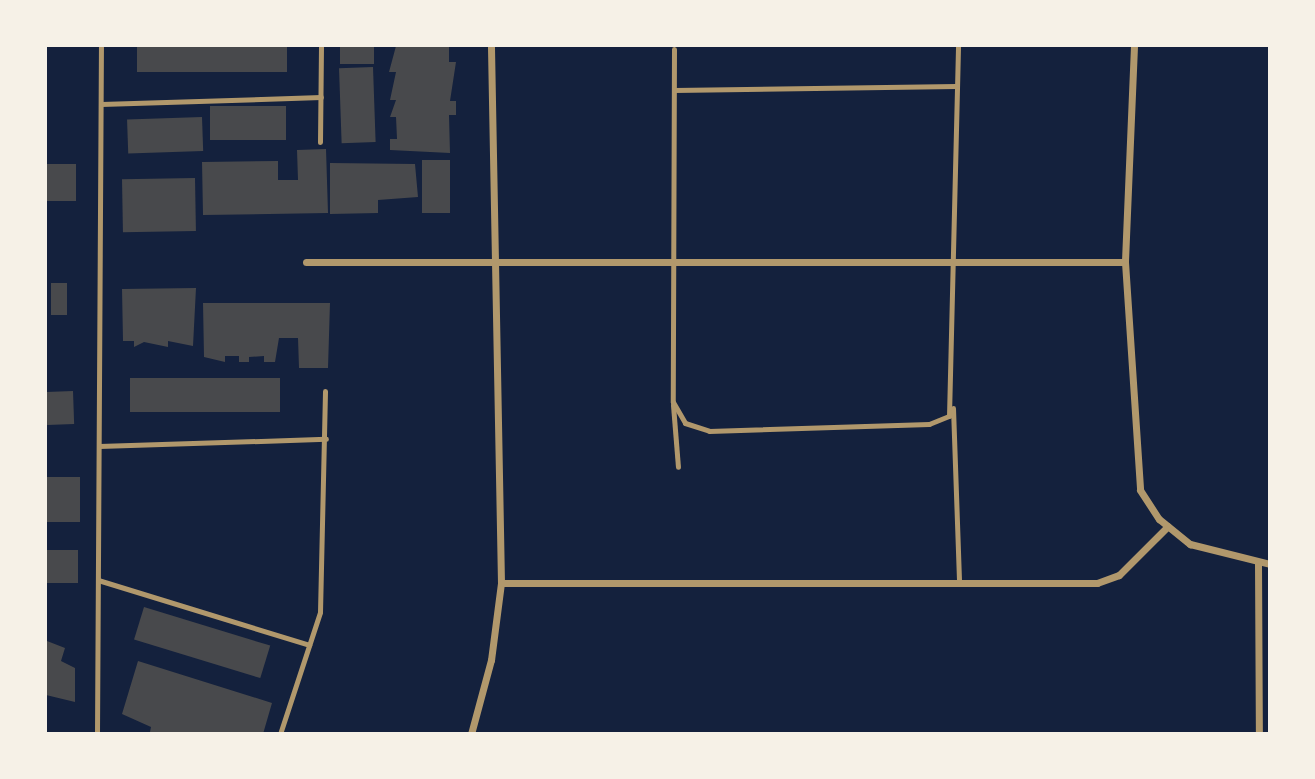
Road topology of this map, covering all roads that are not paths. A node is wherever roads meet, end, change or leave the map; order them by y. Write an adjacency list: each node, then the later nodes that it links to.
1 (101, 46): 10 (lane)
2 (321, 46): 9 (lane)
3 (491, 46): 16 (street)
4 (957, 46): 7 (lane)
5 (1134, 46): 14 (street)
6 (674, 49): 8 (lane)
7 (956, 86): 8 (lane); 13 (lane)
8 (674, 90): 15 (lane)
9 (321, 97): 10 (lane); 11 (lane)
10 (101, 104): 21 (lane)
11 (320, 142)
12 (306, 262): 16 (street)
13 (952, 262): 14 (street); 15 (street); 18 (lane)
14 (1125, 262): 23 (street)
15 (674, 263): 16 (street); 19 (lane)
16 (493, 264): 27 (street)
17 (325, 391): 20 (lane)
18 (953, 401): 19 (lane); 28 (lane)
19 (673, 402): 22 (lane)
20 (326, 439): 21 (lane); 29 (lane)
21 (99, 446): 26 (lane)
22 (678, 467)
23 (1168, 526): 24 (street); 28 (street)
24 (1258, 563): 25 (street); 33 (street)
25 (1269, 564)
26 (98, 580): 29 (lane); 30 (lane)
27 (500, 583): 28 (street); 32 (street)
28 (959, 583)
29 (309, 645): 31 (lane)
30 (97, 733)
31 (280, 733)
32 (471, 733)
33 (1259, 733)

